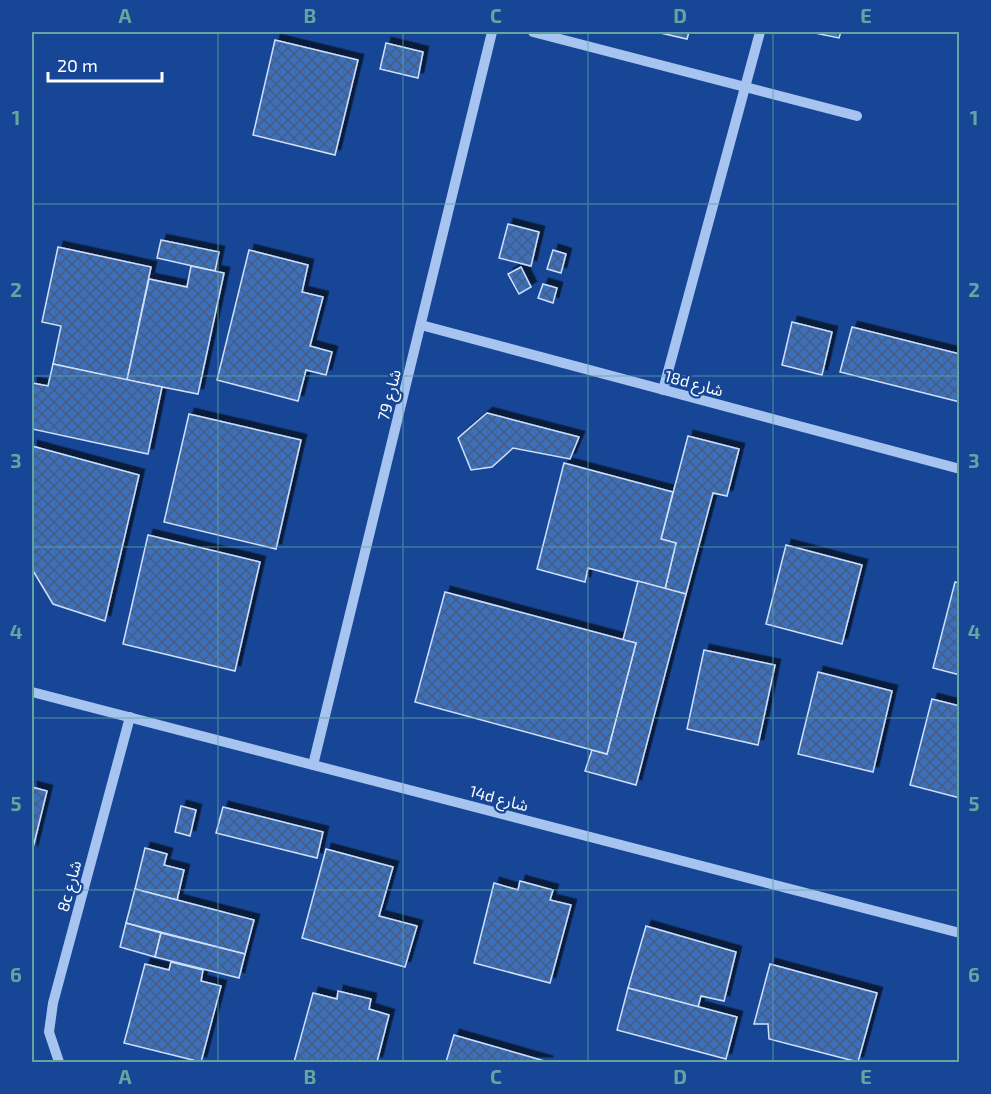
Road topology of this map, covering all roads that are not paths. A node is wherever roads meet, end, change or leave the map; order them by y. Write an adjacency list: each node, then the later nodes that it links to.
1 (492, 32): 6 (street, شارع 79)
2 (533, 32): 4 (street)
3 (760, 32): 4 (street)
4 (746, 86): 5 (street); 7 (street)
5 (857, 116)
6 (421, 325): 7 (street, 18d شارع); 11 (street, شارع 79)
7 (663, 390): 8 (street, 18d شارع)
8 (960, 469)
9 (32, 692): 10 (street, 14d شارع)
10 (130, 717): 11 (street, 14d شارع); 13 (street, 8c شارع)
11 (314, 765): 12 (street, 14d شارع)
12 (960, 933)
13 (59, 1062)

